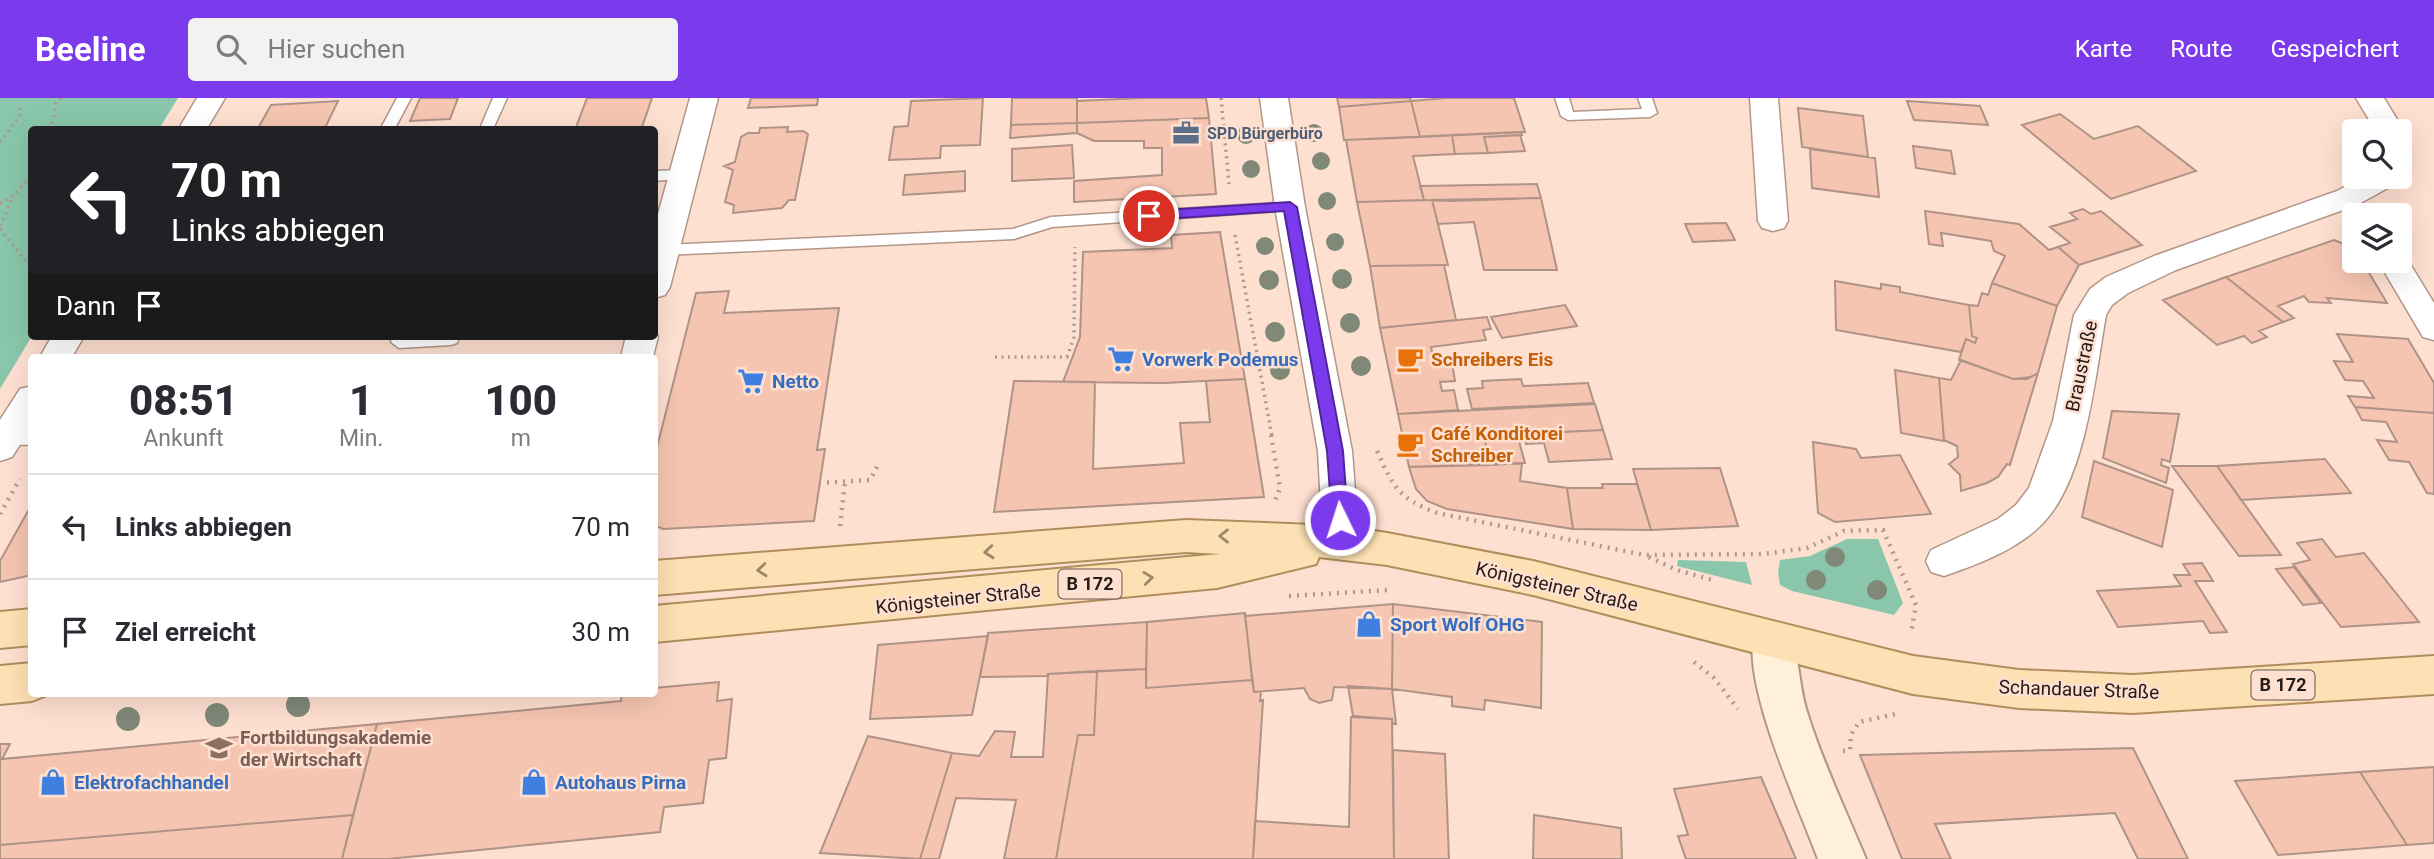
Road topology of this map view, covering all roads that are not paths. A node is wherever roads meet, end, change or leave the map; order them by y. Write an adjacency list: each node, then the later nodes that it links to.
1 (211, 98): 11 (street)
2 (404, 98): 12 (lane)
3 (500, 98): 13 (lane)
4 (704, 98): 14 (street)
5 (1274, 98): 17 (street)
6 (1562, 98): 7 (lane)
7 (1644, 98)
8 (1764, 98): 19 (street)
9 (2370, 98): 10 (street)
10 (2383, 119)
11 (194, 126)
12 (389, 126)
13 (488, 126)
14 (669, 176): 20 (street)
15 (2373, 189): 16 (street, Braustraße)
16 (2360, 203)
17 (1290, 207): 20 (lane); 28 (street)
18 (2342, 211): 29 (street, Braustraße)
19 (1773, 221)
20 (664, 250): 21 (street)
21 (658, 272)
22 (2400, 273): 23 (street)
23 (2434, 329)
24 (400, 340): 25 (lane)
25 (434, 340)
26 (28, 407): 27 (street)
27 (12, 442)
28 (1341, 542): 30 (main road, Königsteiner Straße / B 172, one-way to 30); 31 (main road, Königsteiner Straße / B 172, one-way to 28); 34 (main road, Königsteiner Straße / B 172)
29 (1944, 561)
30 (658, 579)
31 (658, 624)
32 (28, 627): 33 (main road)
33 (0, 630)
34 (1772, 639): 35 (main road, Schandauer Straße / B 172); 38 (main road)
35 (2434, 675)
36 (28, 682): 37 (main road)
37 (0, 685)
38 (1842, 859)

